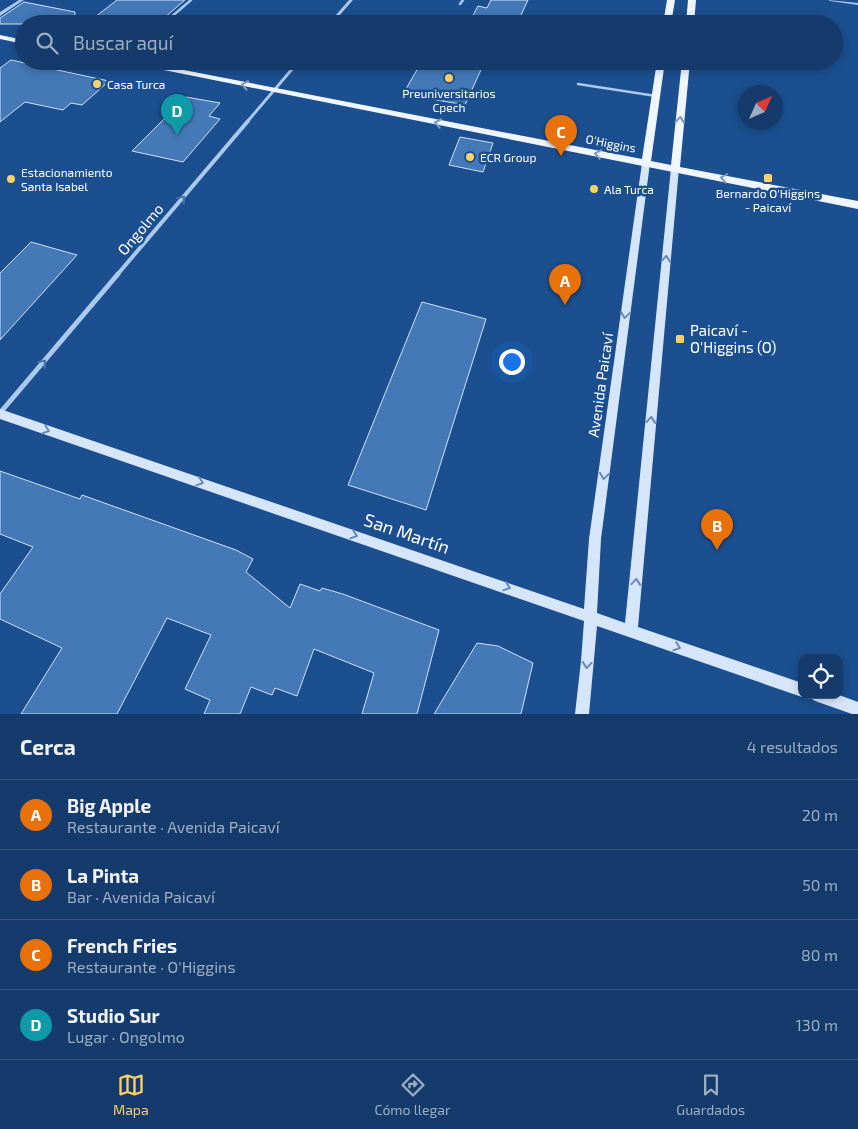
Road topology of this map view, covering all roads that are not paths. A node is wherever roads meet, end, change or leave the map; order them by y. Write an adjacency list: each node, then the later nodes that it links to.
1 (22, 0): 10 (street)
2 (191, 0): 11 (lane)
3 (351, 0): 12 (street)
4 (462, 0): 8 (lane)
5 (670, 0): 13 (main road)
6 (692, 0): 14 (main road)
7 (830, 0): 9 (street)
8 (460, 4)
9 (858, 4)
10 (0, 14)
11 (174, 15)
12 (338, 15)
13 (668, 15)
14 (691, 15)
15 (0, 37): 16 (main road)
16 (15, 40)
17 (170, 70): 22 (main road, O'Higgins, one-way to 17)
18 (291, 70): 22 (street, Ongolmo)
19 (660, 70): 23 (main road, Avenida Paicaví)
20 (685, 70): 25 (main road, one-way to 20)
21 (578, 84): 23 (lane)
22 (274, 90): 24 (main road, O'Higgins, one-way to 22); 27 (street, Ongolmo, one-way to 22)
23 (656, 96): 24 (main road, Avenida Paicaví)
24 (646, 163): 25 (main road, O'Higgins); 28 (main road, Avenida Paicaví, one-way to 28)
25 (675, 168): 26 (main road, O'Higgins, one-way to 25); 29 (main road, one-way to 25)
26 (858, 205)
27 (0, 414): 28 (main road, San Martín, one-way to 28)
28 (590, 616): 29 (main road, San Martín); 33 (main road, Avenida Paicaví, one-way to 33)
29 (631, 631): 30 (main road, San Martín, one-way to 30)
30 (798, 689)
31 (829, 699): 32 (main road)
32 (858, 709)
33 (582, 714)

